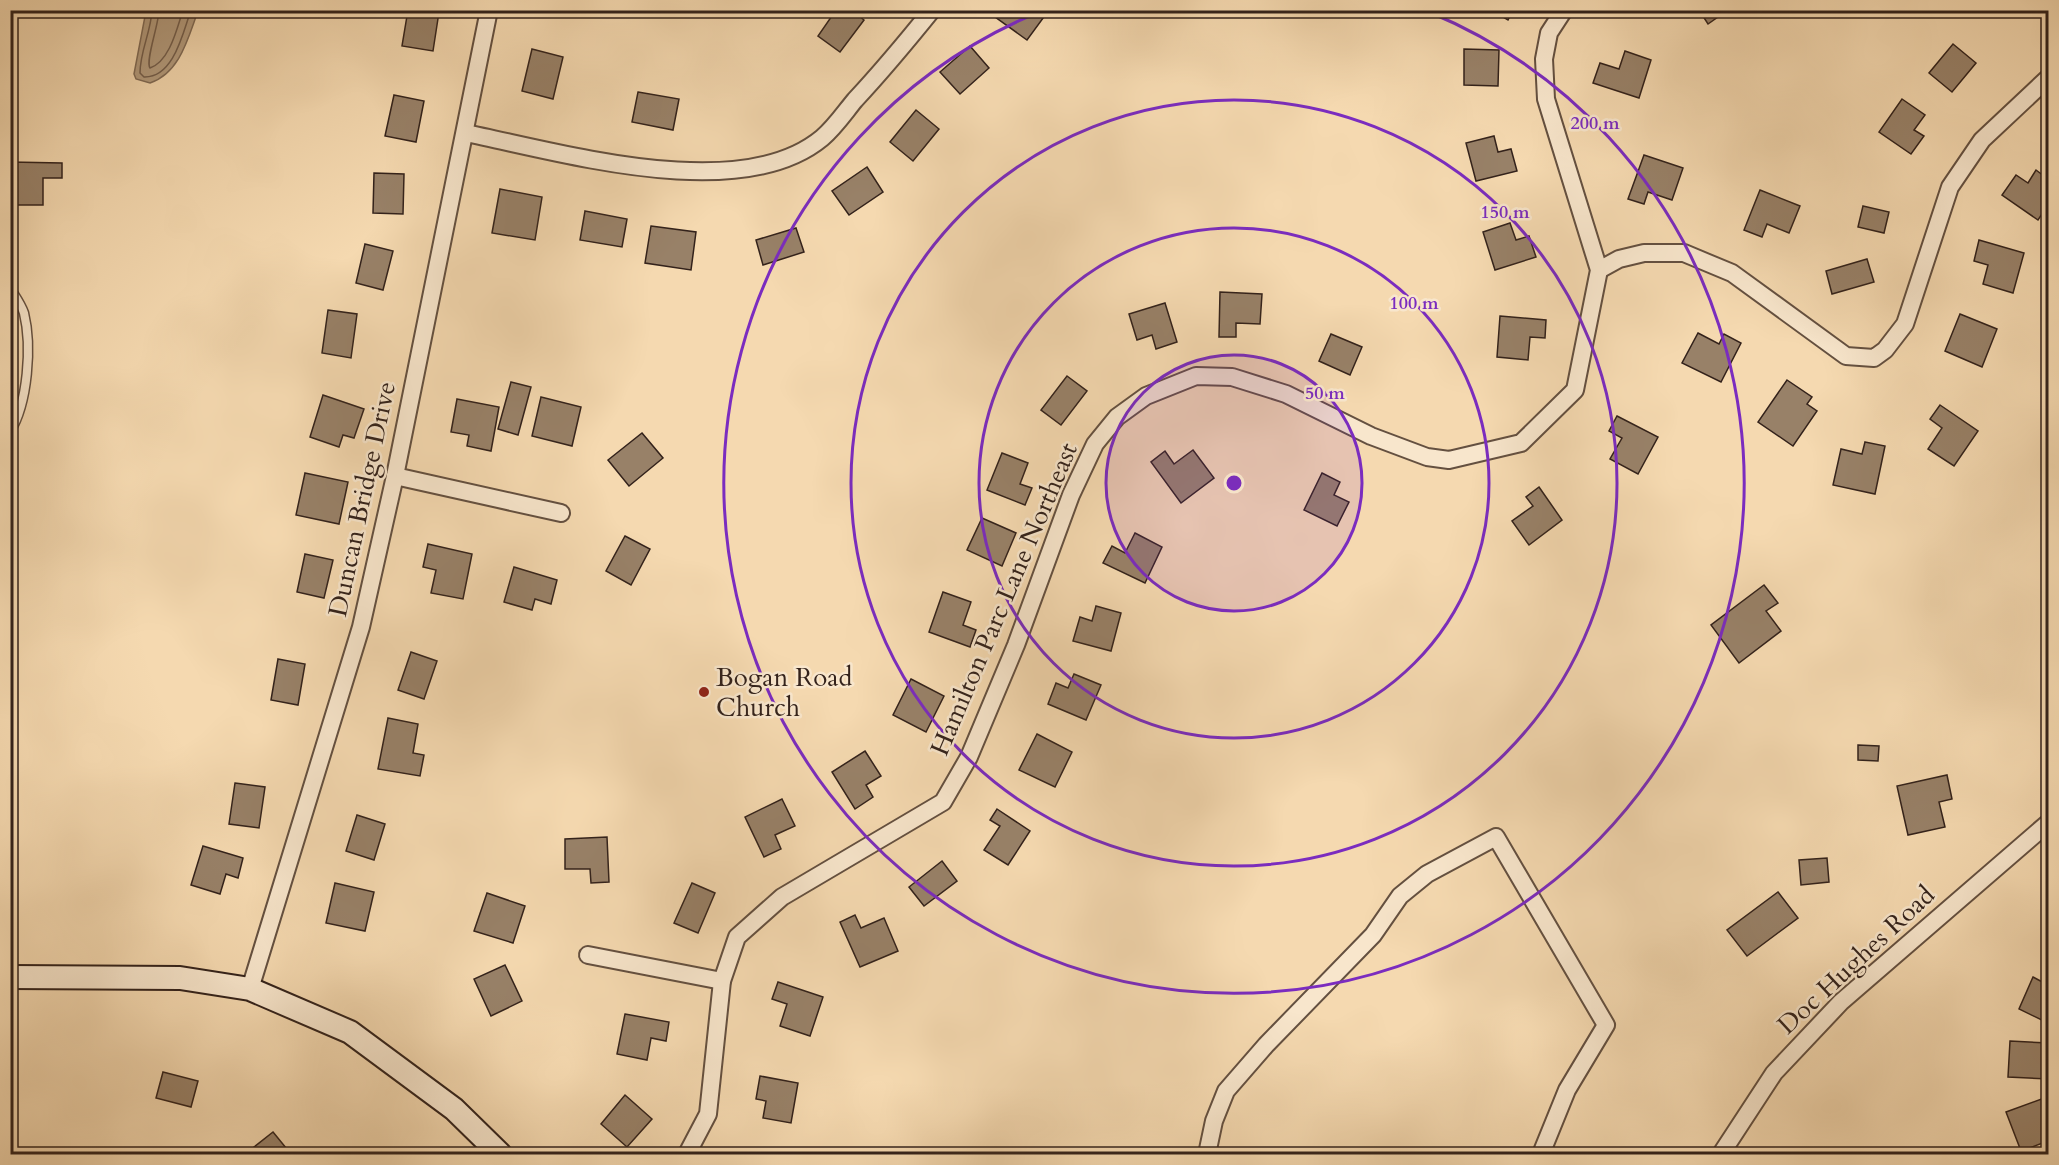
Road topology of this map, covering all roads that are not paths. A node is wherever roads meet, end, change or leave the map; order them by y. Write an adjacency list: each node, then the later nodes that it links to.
1 (489, 10): 5 (street, Duncan Bridge Drive)
2 (932, 10): 5 (street)
3 (1564, 10): 6 (street, Hamilton Parc Lane Northeast)
4 (2049, 78): 6 (street)
5 (465, 133): 9 (street, Duncan Bridge Drive)
6 (1599, 270): 14 (street, Hamilton Parc Lane Northeast)
7 (10, 288): 8 (lane)
8 (10, 432)
9 (394, 476): 10 (street); 15 (street, Duncan Bridge Drive)
10 (561, 513)
11 (2049, 823): 20 (street, Doc Hughes Road)
12 (588, 955): 14 (street)
13 (10, 976): 15 (street)
14 (722, 981): 17 (street, Hamilton Parc Lane Northeast)
15 (250, 989): 16 (street)
16 (500, 1155)
17 (687, 1155)
18 (1207, 1155): 19 (street)
19 (1541, 1155)
20 (1721, 1155)

